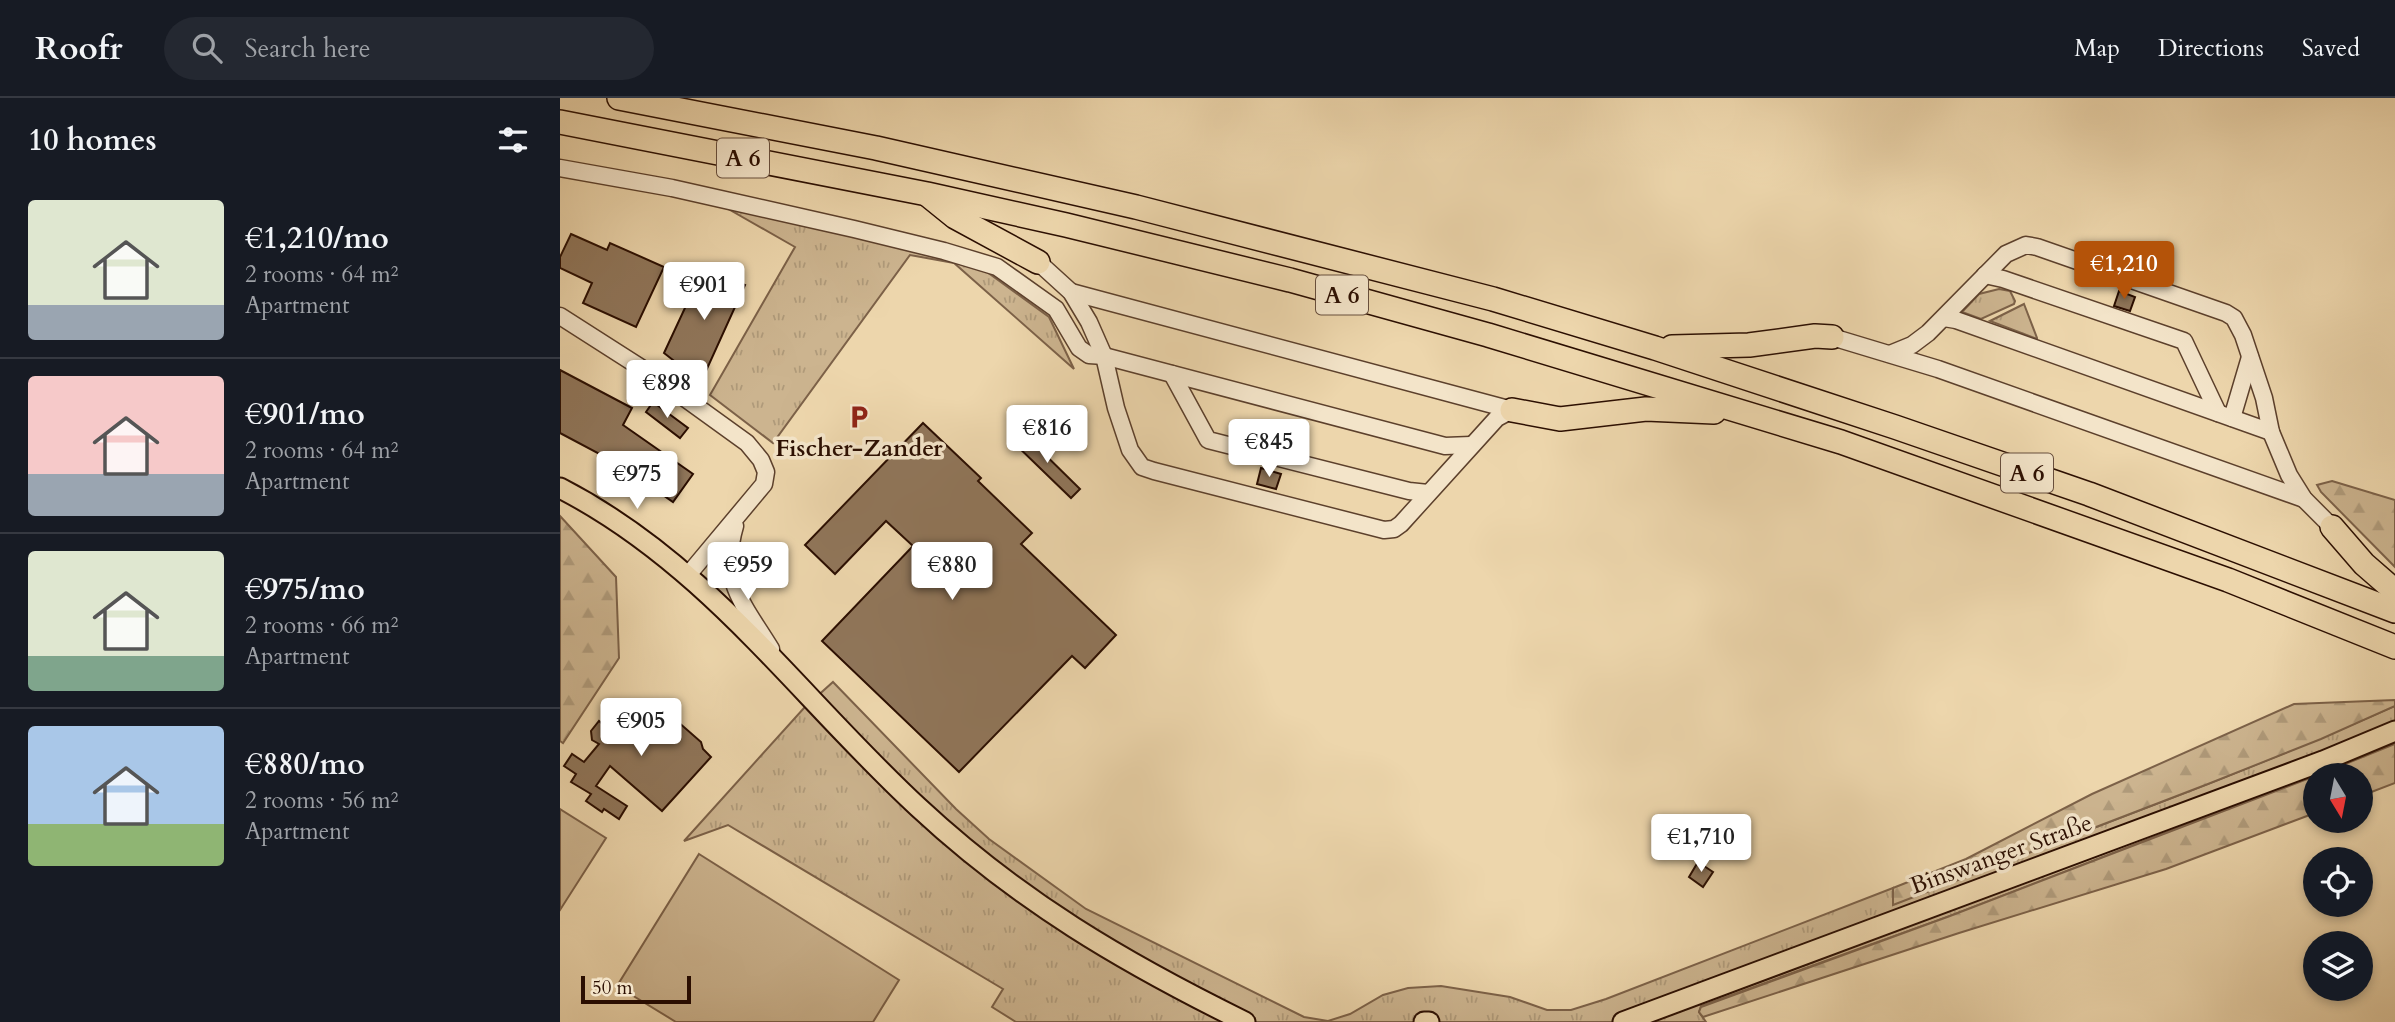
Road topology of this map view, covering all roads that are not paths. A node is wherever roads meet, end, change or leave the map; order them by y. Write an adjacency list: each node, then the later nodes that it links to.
1 (619, 98): 11 (highway, A 6)
2 (560, 122): 4 (highway, A 6)
3 (560, 167): 13 (lane)
4 (927, 194): 5 (highway); 17 (highway, A 6)
5 (1038, 262): 7 (lane)
6 (1985, 275): 9 (lane); 14 (lane); 18 (lane)
7 (1071, 292): 13 (lane); 16 (lane)
8 (560, 316): 24 (lane)
9 (1944, 318): 12 (lane); 18 (lane)
10 (1832, 337): 11 (highway); 12 (lane)
11 (1655, 348): 28 (highway, A 6)
12 (1890, 354): 23 (lane)
13 (1104, 356): 15 (lane); 22 (lane)
14 (2250, 357): 18 (lane); 19 (lane)
15 (1172, 374): 20 (lane); 22 (lane)
16 (1512, 410): 17 (highway); 20 (lane)
17 (1752, 414): 29 (highway, A 6)
18 (2225, 415): 19 (lane)
19 (2271, 432): 23 (lane)
20 (1471, 445): 22 (lane)
21 (560, 488): 26 (main road)
22 (1428, 493)
23 (2304, 499): 25 (lane)
24 (737, 519): 26 (lane); 30 (lane)
25 (2332, 527): 27 (highway)
26 (688, 575): 30 (main road)
27 (2395, 591)
28 (2395, 611)
29 (2395, 647)
30 (777, 660): 32 (main road)
31 (2395, 731): 35 (main road, Binswanger Straße)
32 (1245, 1022)
33 (1424, 1022): 34 (main road)
34 (1429, 1022)
35 (1623, 1022)

